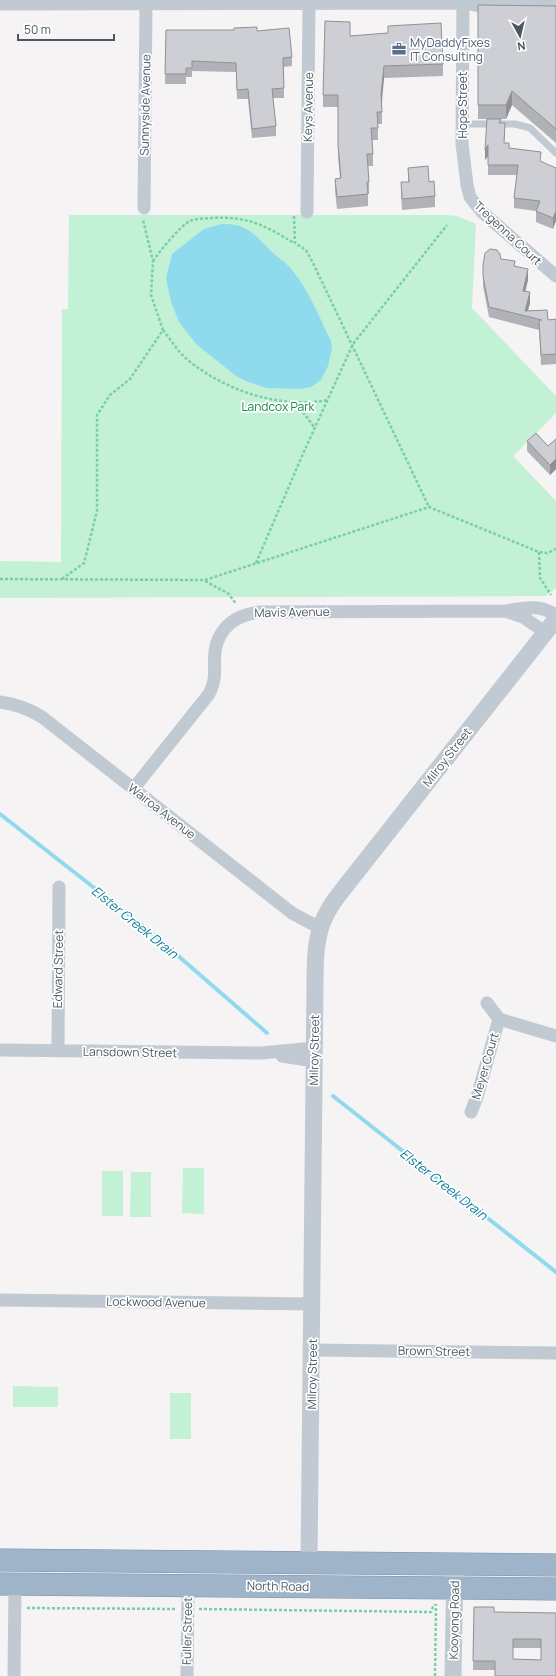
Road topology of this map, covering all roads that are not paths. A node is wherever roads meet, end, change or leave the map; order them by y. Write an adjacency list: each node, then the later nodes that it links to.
1 (22, 1): 4 (street); 5 (street)
2 (309, 1): 3 (street); 5 (street); 11 (street, Keys Avenue)
3 (466, 1): 6 (street); 7 (street, Hope Street)
4 (0, 2)
5 (146, 2): 10 (street, Sunnyside Avenue)
6 (556, 6)
7 (462, 124): 8 (lane); 9 (street, Hope Street)
8 (556, 153)
9 (467, 185): 12 (street, Tregenna Court)
10 (144, 212)
11 (300, 212)
12 (556, 276)
13 (506, 611): 14 (street, Mavis Avenue); 15 (street, Mavis Avenue); 17 (street, Mavis Avenue)
14 (556, 615)
15 (551, 625): 19 (street, Milroy Street)
16 (0, 702): 17 (street, Wairoa Avenue)
17 (134, 788): 19 (street, Wairoa Avenue)
18 (59, 887): 24 (street, Edward Street)
19 (320, 928): 25 (street, Milroy Street)
20 (487, 1003): 21 (street, Meyer Court)
21 (499, 1019): 22 (street, Meyer Court); 26 (street, Meyer Court)
22 (556, 1036)
23 (0, 1050): 24 (street, Lansdown Street)
24 (58, 1050): 25 (street, Lansdown Street)
25 (314, 1054): 28 (street, Milroy Street)
26 (471, 1112)
27 (0, 1300): 28 (street, Lockwood Avenue)
28 (312, 1304): 29 (street, Milroy Street)
29 (312, 1350): 30 (street, Brown Street); 33 (street, Milroy Street)
30 (556, 1353)
31 (0, 1560): 32 (highway, North Road)
32 (101, 1562): 33 (highway, North Road); 37 (highway)
33 (309, 1563): 34 (highway, North Road)
34 (455, 1564): 35 (highway, North Road); 39 (street, Kooyong Road)
35 (556, 1565)
36 (7, 1584): 37 (highway, North Road); 41 (street)
37 (101, 1584): 38 (highway, North Road)
38 (188, 1585): 39 (highway, North Road); 42 (street, Fuller Street)
39 (454, 1588): 40 (highway, North Road); 43 (street, Kooyong Road)
40 (556, 1589)
41 (14, 1676)
42 (187, 1676)
43 (453, 1676)

